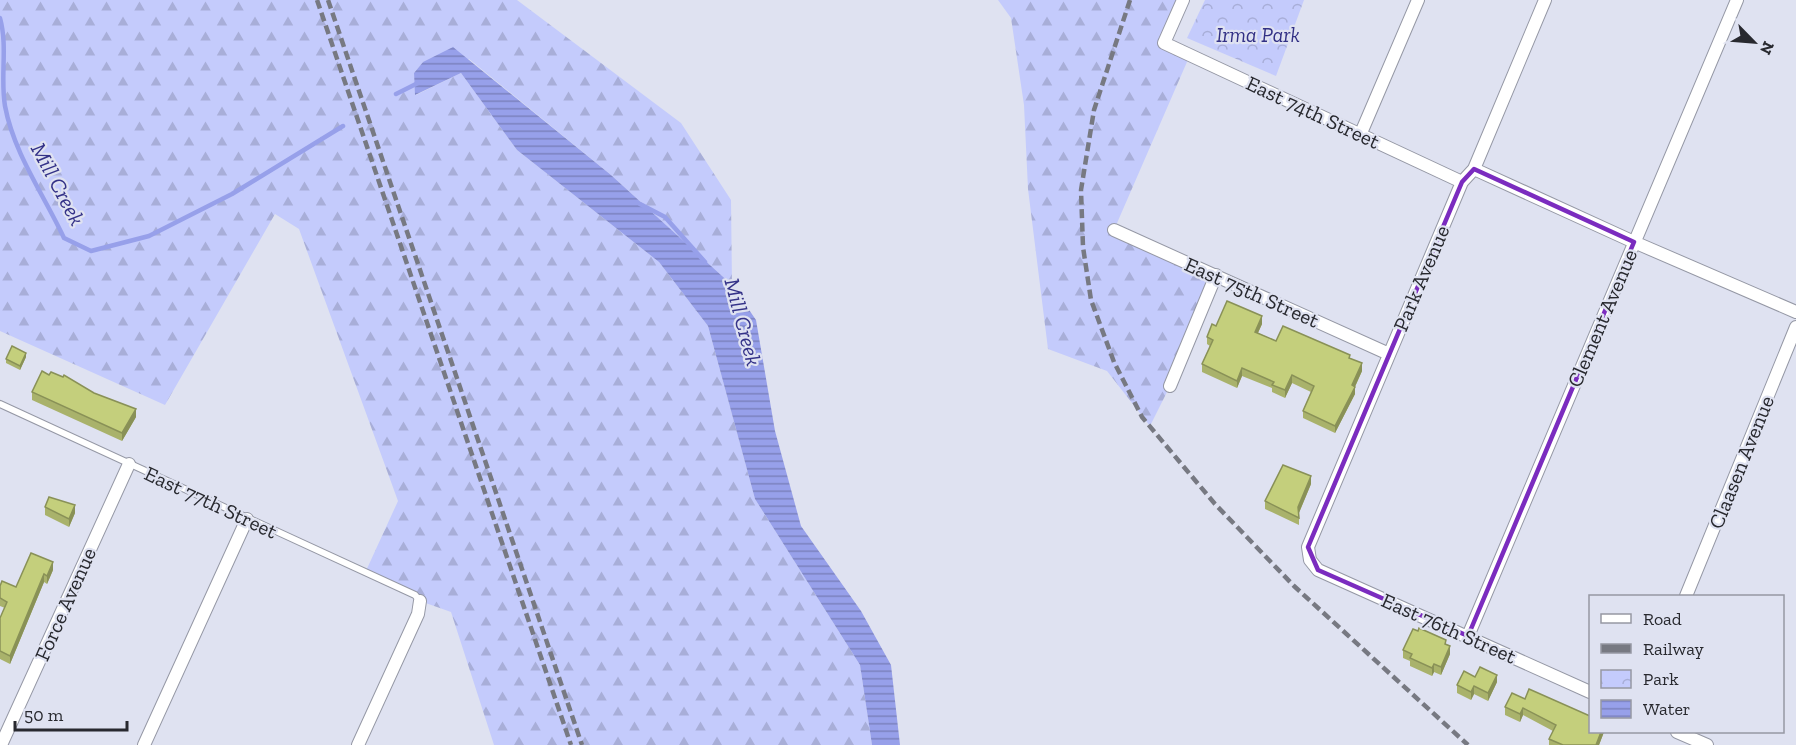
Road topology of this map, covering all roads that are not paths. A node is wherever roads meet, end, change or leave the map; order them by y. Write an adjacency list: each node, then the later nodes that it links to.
1 (1183, 0): 5 (street, East 74th Street)
2 (1418, 0): 5 (street)
3 (1545, 0): 6 (street, Park Avenue)
4 (1737, 0): 9 (street, Clement Avenue)
5 (1361, 133): 7 (street, East 74th Street)
6 (1474, 169): 7 (street, Park Avenue); 9 (street)
7 (1462, 182): 13 (street, Park Avenue)
8 (1114, 230): 10 (street, East 75th Street)
9 (1634, 242): 11 (street); 21 (street, Clement Avenue)
10 (1216, 275): 13 (street, East 75th Street); 14 (street)
11 (1796, 312)
12 (1796, 327): 19 (street, Claasen Avenue)
13 (1389, 354): 18 (street, Park Avenue)
14 (1170, 386)
15 (0, 404): 16 (lane, East 77th Street)
16 (129, 464): 17 (lane, East 77th Street); 24 (street, Force Avenue)
17 (247, 519): 20 (lane, East 77th Street); 25 (street)
18 (1310, 560): 21 (street, East 76th Street)
19 (1687, 595)
20 (420, 601): 26 (street)
21 (1468, 636): 22 (street, East 76th Street)
22 (1589, 692)
23 (1679, 733): 27 (street)
24 (1, 745)
25 (144, 745)
26 (358, 745)
27 (1707, 745)

